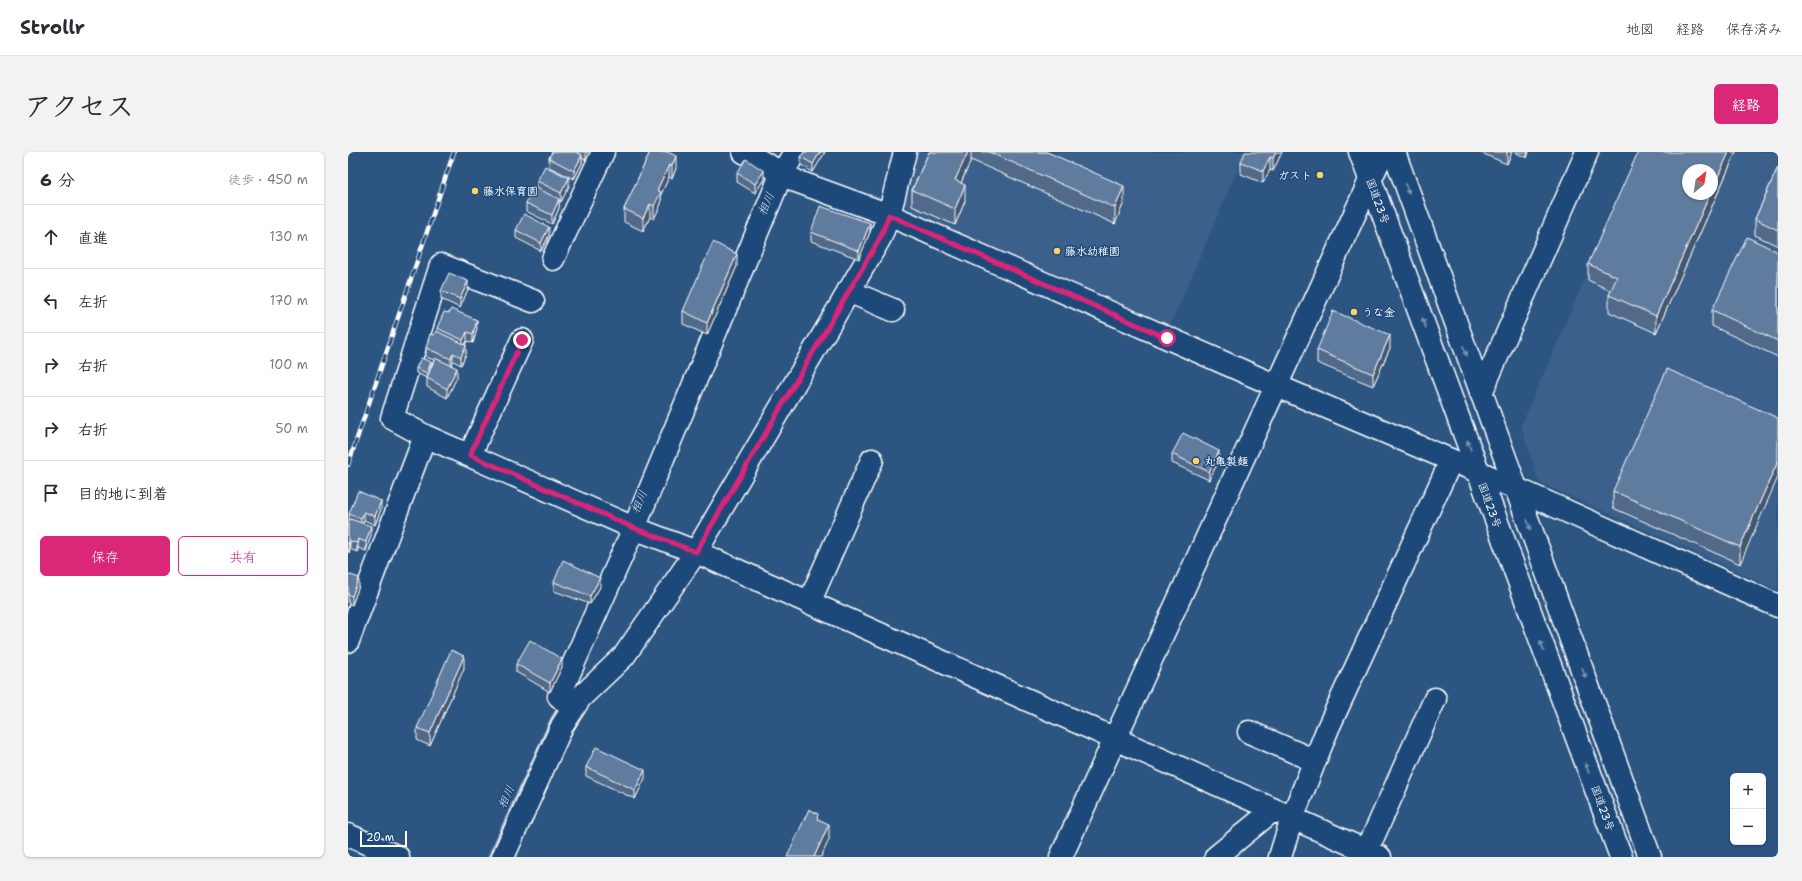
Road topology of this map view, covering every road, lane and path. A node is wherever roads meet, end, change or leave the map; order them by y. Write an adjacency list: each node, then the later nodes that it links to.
1 (603, 152): 12 (main road)
2 (744, 152): 9 (main road)
3 (795, 152): 9 (main road)
4 (905, 152): 11 (main road)
5 (1360, 152): 10 (main road, 国道23号)
6 (1383, 152): 10 (main road)
7 (1394, 152): 18 (main road, one-way to 18)
8 (1587, 152): 18 (main road)
9 (787, 177): 11 (main road); 25 (main road)
10 (1370, 178): 17 (main road); 23 (main road, 国道23号, one-way to 10)
11 (889, 215): 13 (main road); 17 (main road)
12 (553, 259)
13 (848, 292): 15 (main road); 26 (main road)
14 (533, 301): 19 (main road)
15 (893, 310)
16 (522, 340): 20 (main road)
17 (1277, 385): 22 (main road); 33 (main road)
18 (1480, 393): 24 (main road)
19 (425, 436): 20 (main road); 29 (main road)
20 (470, 455): 25 (main road)
21 (872, 460): 27 (main road)
22 (1451, 461): 23 (main road); 34 (main road)
23 (1479, 472): 24 (main road); 43 (main road, 国道23号, one-way to 23)
24 (1516, 489): 28 (main road); 44 (main road, one-way to 44)
25 (639, 530): 26 (main road); 31 (main road)
26 (696, 552): 27 (main road); 31 (main road)
27 (809, 603): 33 (main road)
28 (1778, 606)
29 (348, 641)
30 (1435, 699): 37 (main road)
31 (567, 703): 39 (main road)
32 (1249, 732): 34 (main road)
33 (1115, 740): 35 (main road); 40 (main road)
34 (1315, 761): 35 (main road)
35 (1282, 814): 37 (main road); 41 (main road); 42 (main road)
36 (348, 835): 38 (main road)
37 (1371, 853)
38 (398, 857)
39 (503, 857)
40 (1061, 857)
41 (1216, 857)
42 (1280, 857)
43 (1620, 857)
44 (1650, 857)

